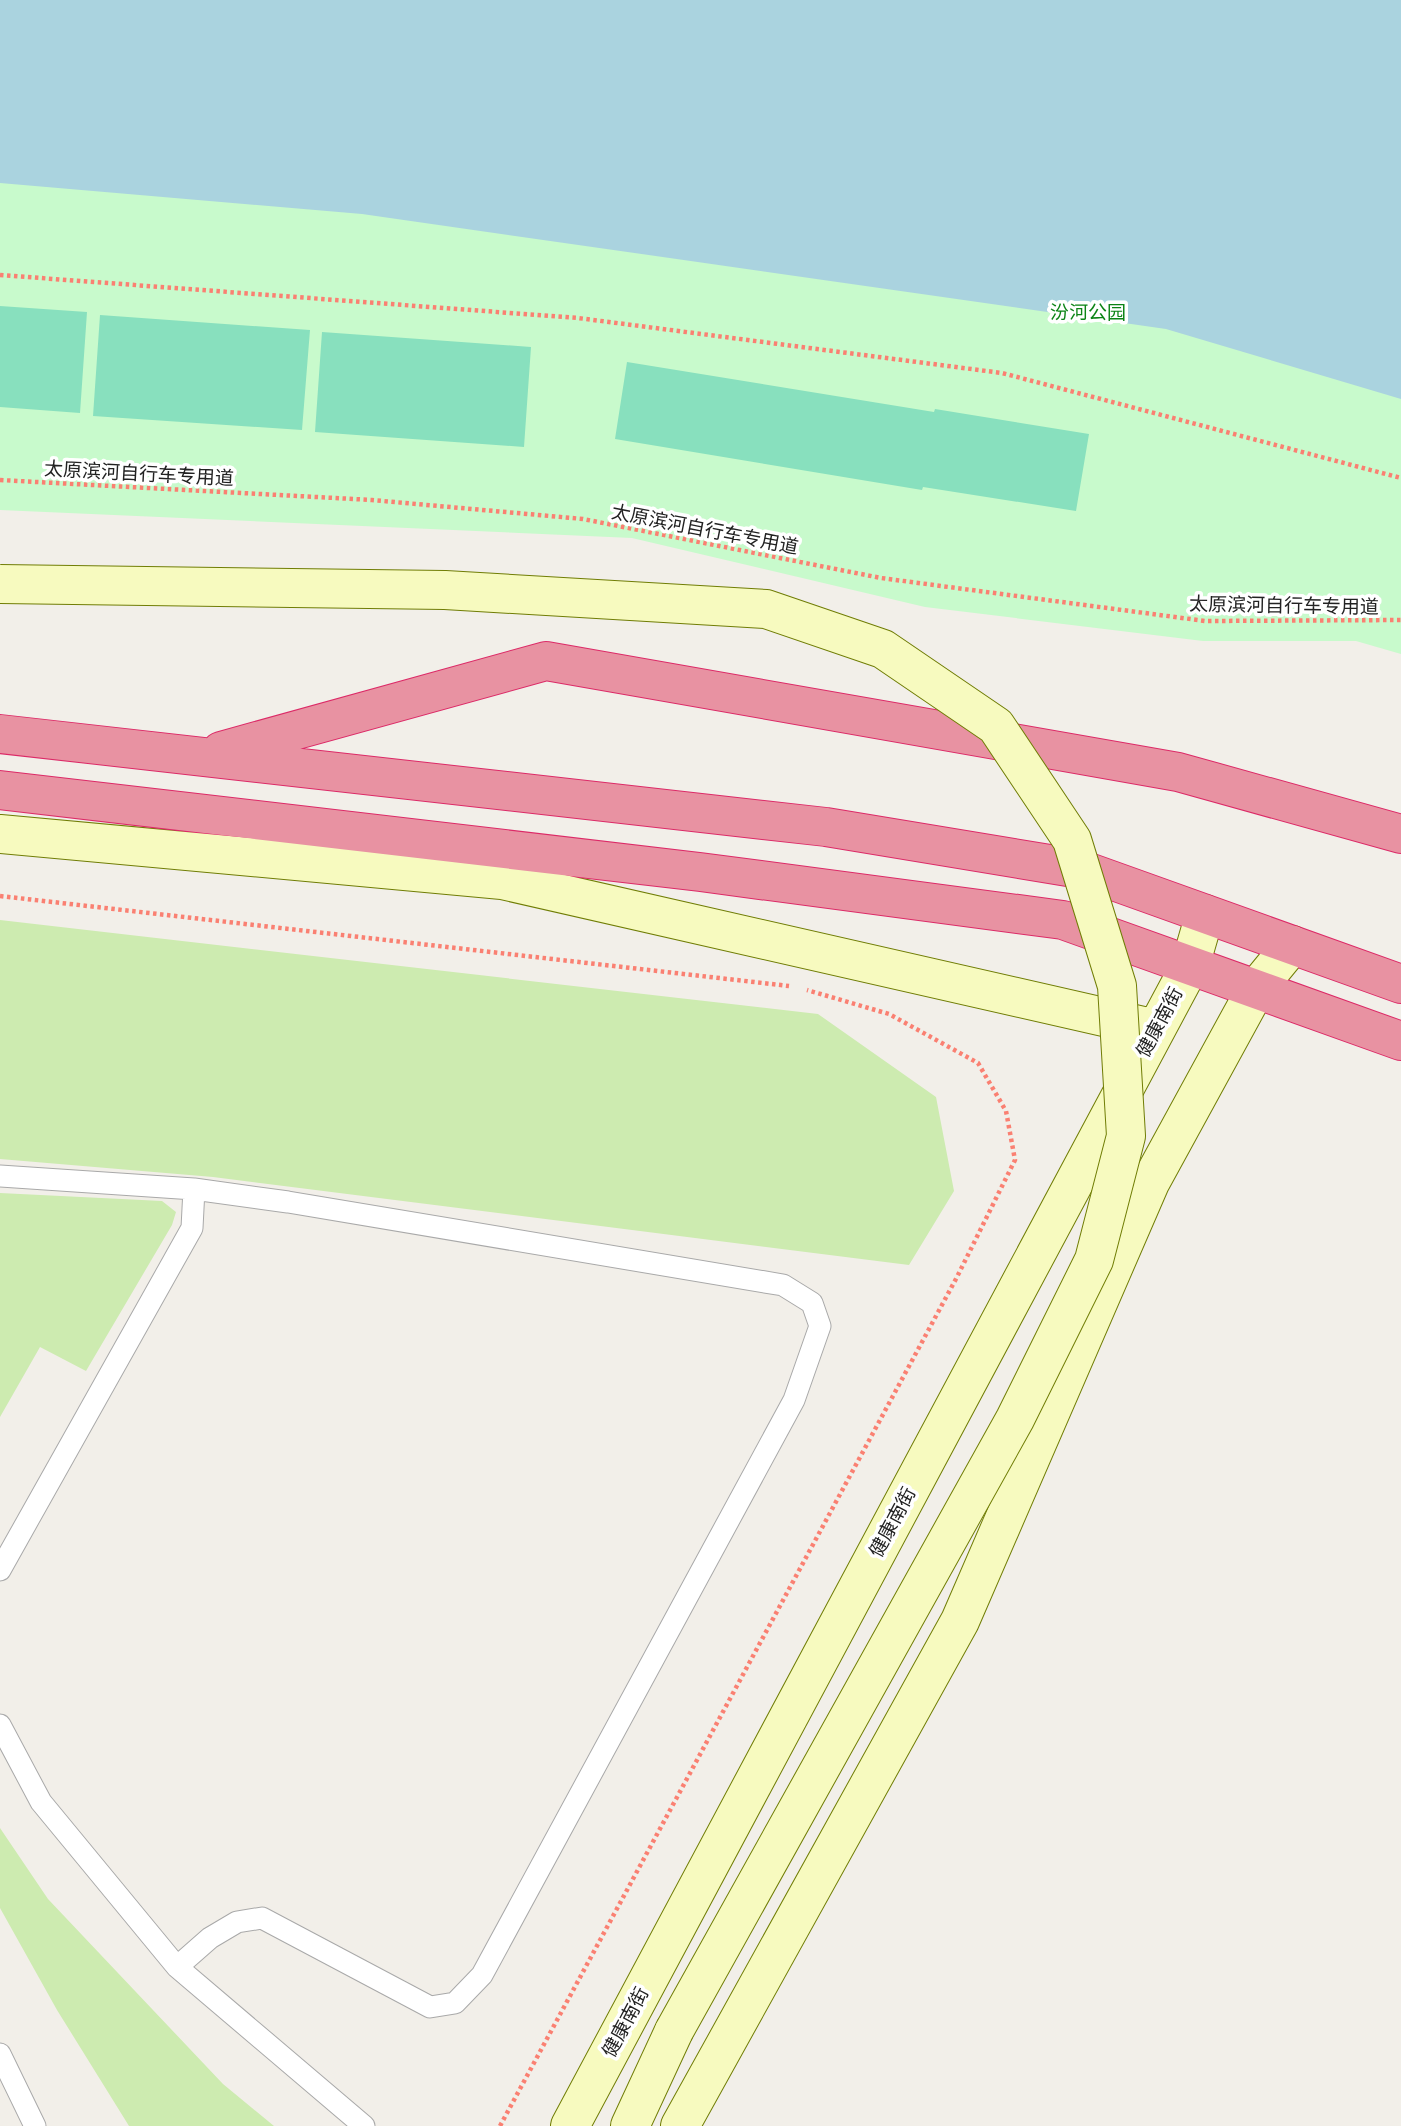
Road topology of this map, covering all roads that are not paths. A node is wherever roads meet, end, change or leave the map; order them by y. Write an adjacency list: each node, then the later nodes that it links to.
1 (0, 584): 23 (main road, bridge)
2 (0, 734): 3 (highway)
3 (202, 757): 6 (highway); 7 (highway)
4 (0, 790): 9 (highway)
5 (0, 834): 12 (main road)
6 (1401, 834)
7 (1205, 914): 8 (highway); 9 (main road, 健康南街)
8 (1292, 945): 10 (highway); 11 (main road)
9 (1190, 965): 11 (highway); 12 (main road, 健康南街)
10 (1401, 984)
11 (1256, 989): 13 (highway); 24 (main road)
12 (1156, 1029): 22 (main road, 健康南街)
13 (1401, 1041)
14 (0, 1176): 15 (lane)
15 (194, 1189): 16 (lane); 18 (lane)
16 (0, 1570)
17 (0, 1725): 18 (lane)
18 (177, 1967): 21 (lane)
19 (0, 2054): 20 (lane)
20 (35, 2126)
21 (364, 2126)
22 (570, 2126)
23 (630, 2126)
24 (680, 2126)

